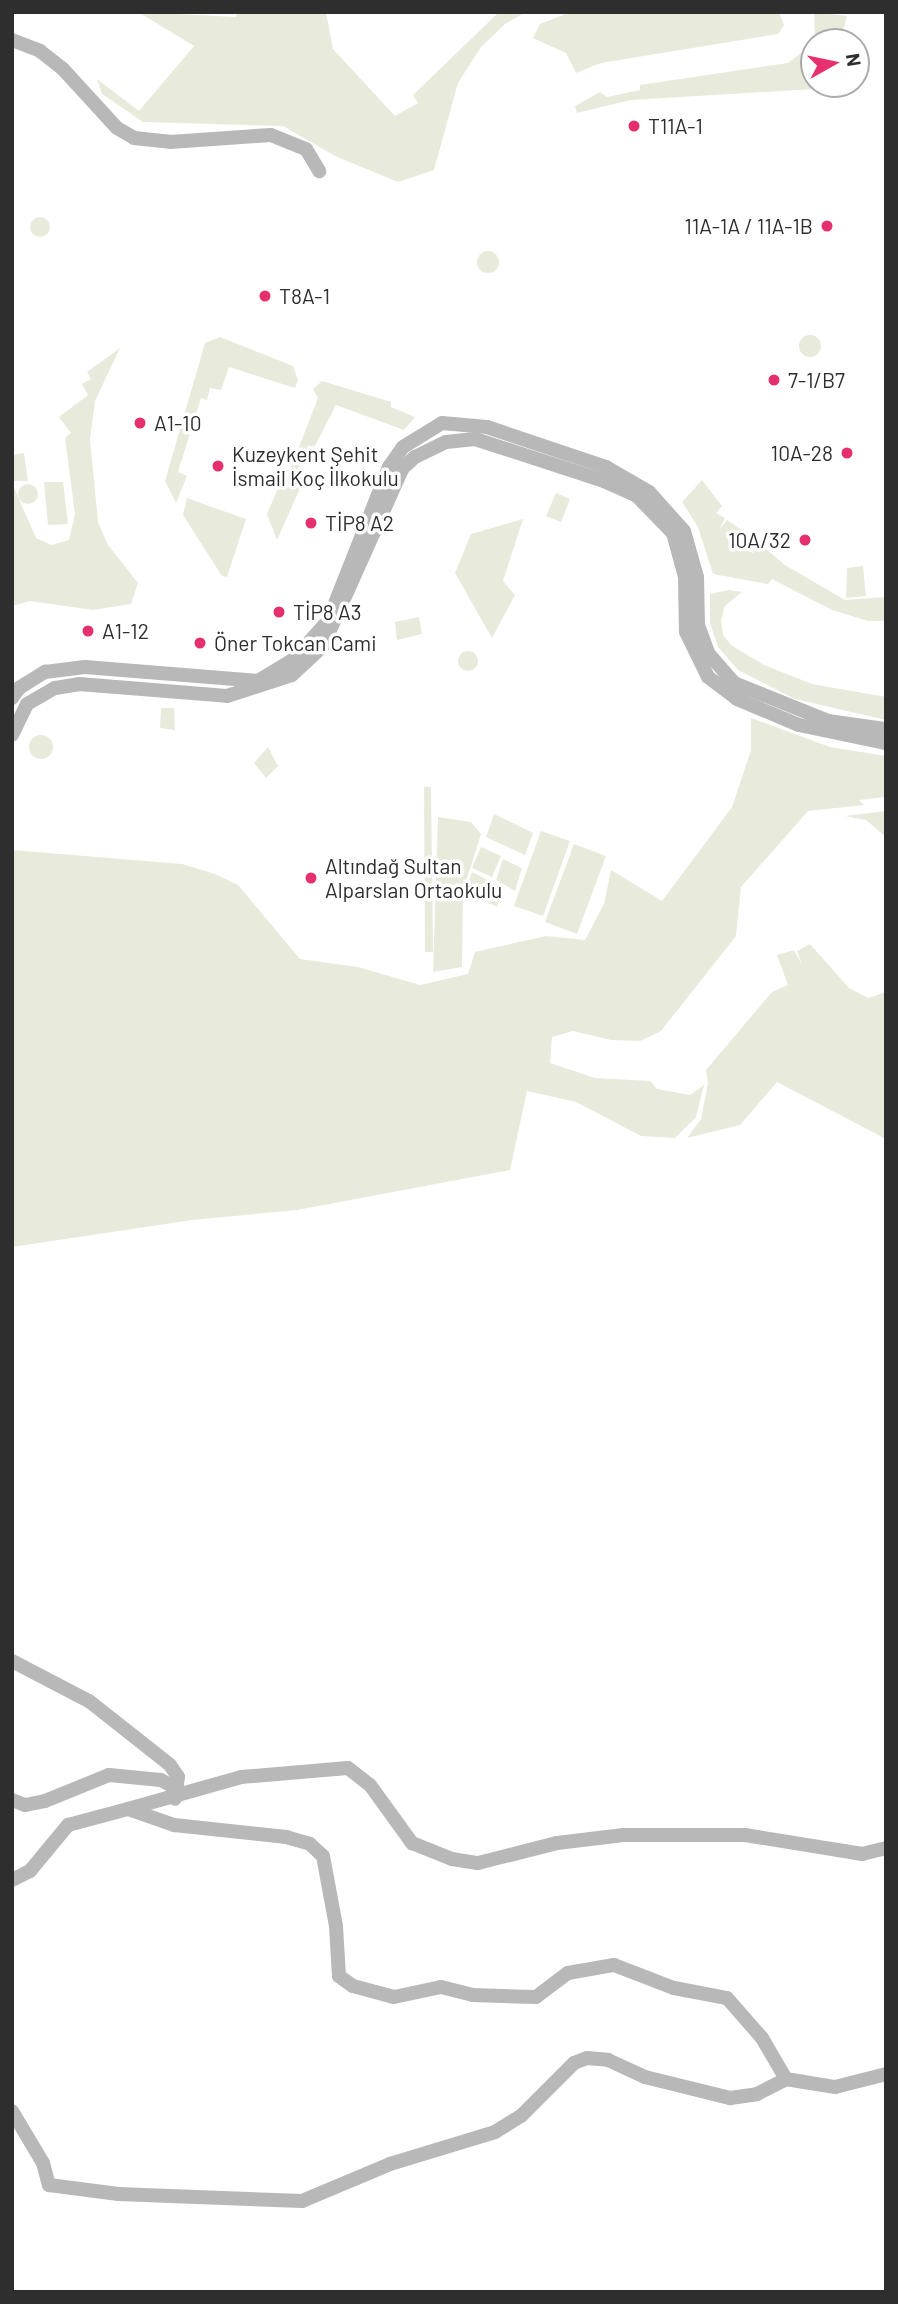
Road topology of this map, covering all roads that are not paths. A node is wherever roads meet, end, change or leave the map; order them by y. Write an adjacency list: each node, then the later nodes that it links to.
1 (12, 40): 2 (street)
2 (319, 171)
3 (605, 474): 4 (street); 5 (street); 6 (street); 7 (street)
4 (12, 698)
5 (886, 729)
6 (12, 735)
7 (886, 743)
8 (12, 1661): 9 (street)
9 (176, 1794): 10 (street); 11 (street); 12 (street)
10 (12, 1800)
11 (128, 1810): 13 (street); 15 (street)
12 (886, 1848)
13 (12, 1880)
14 (886, 2074): 15 (street)
15 (786, 2079): 16 (street)
16 (12, 2111)

